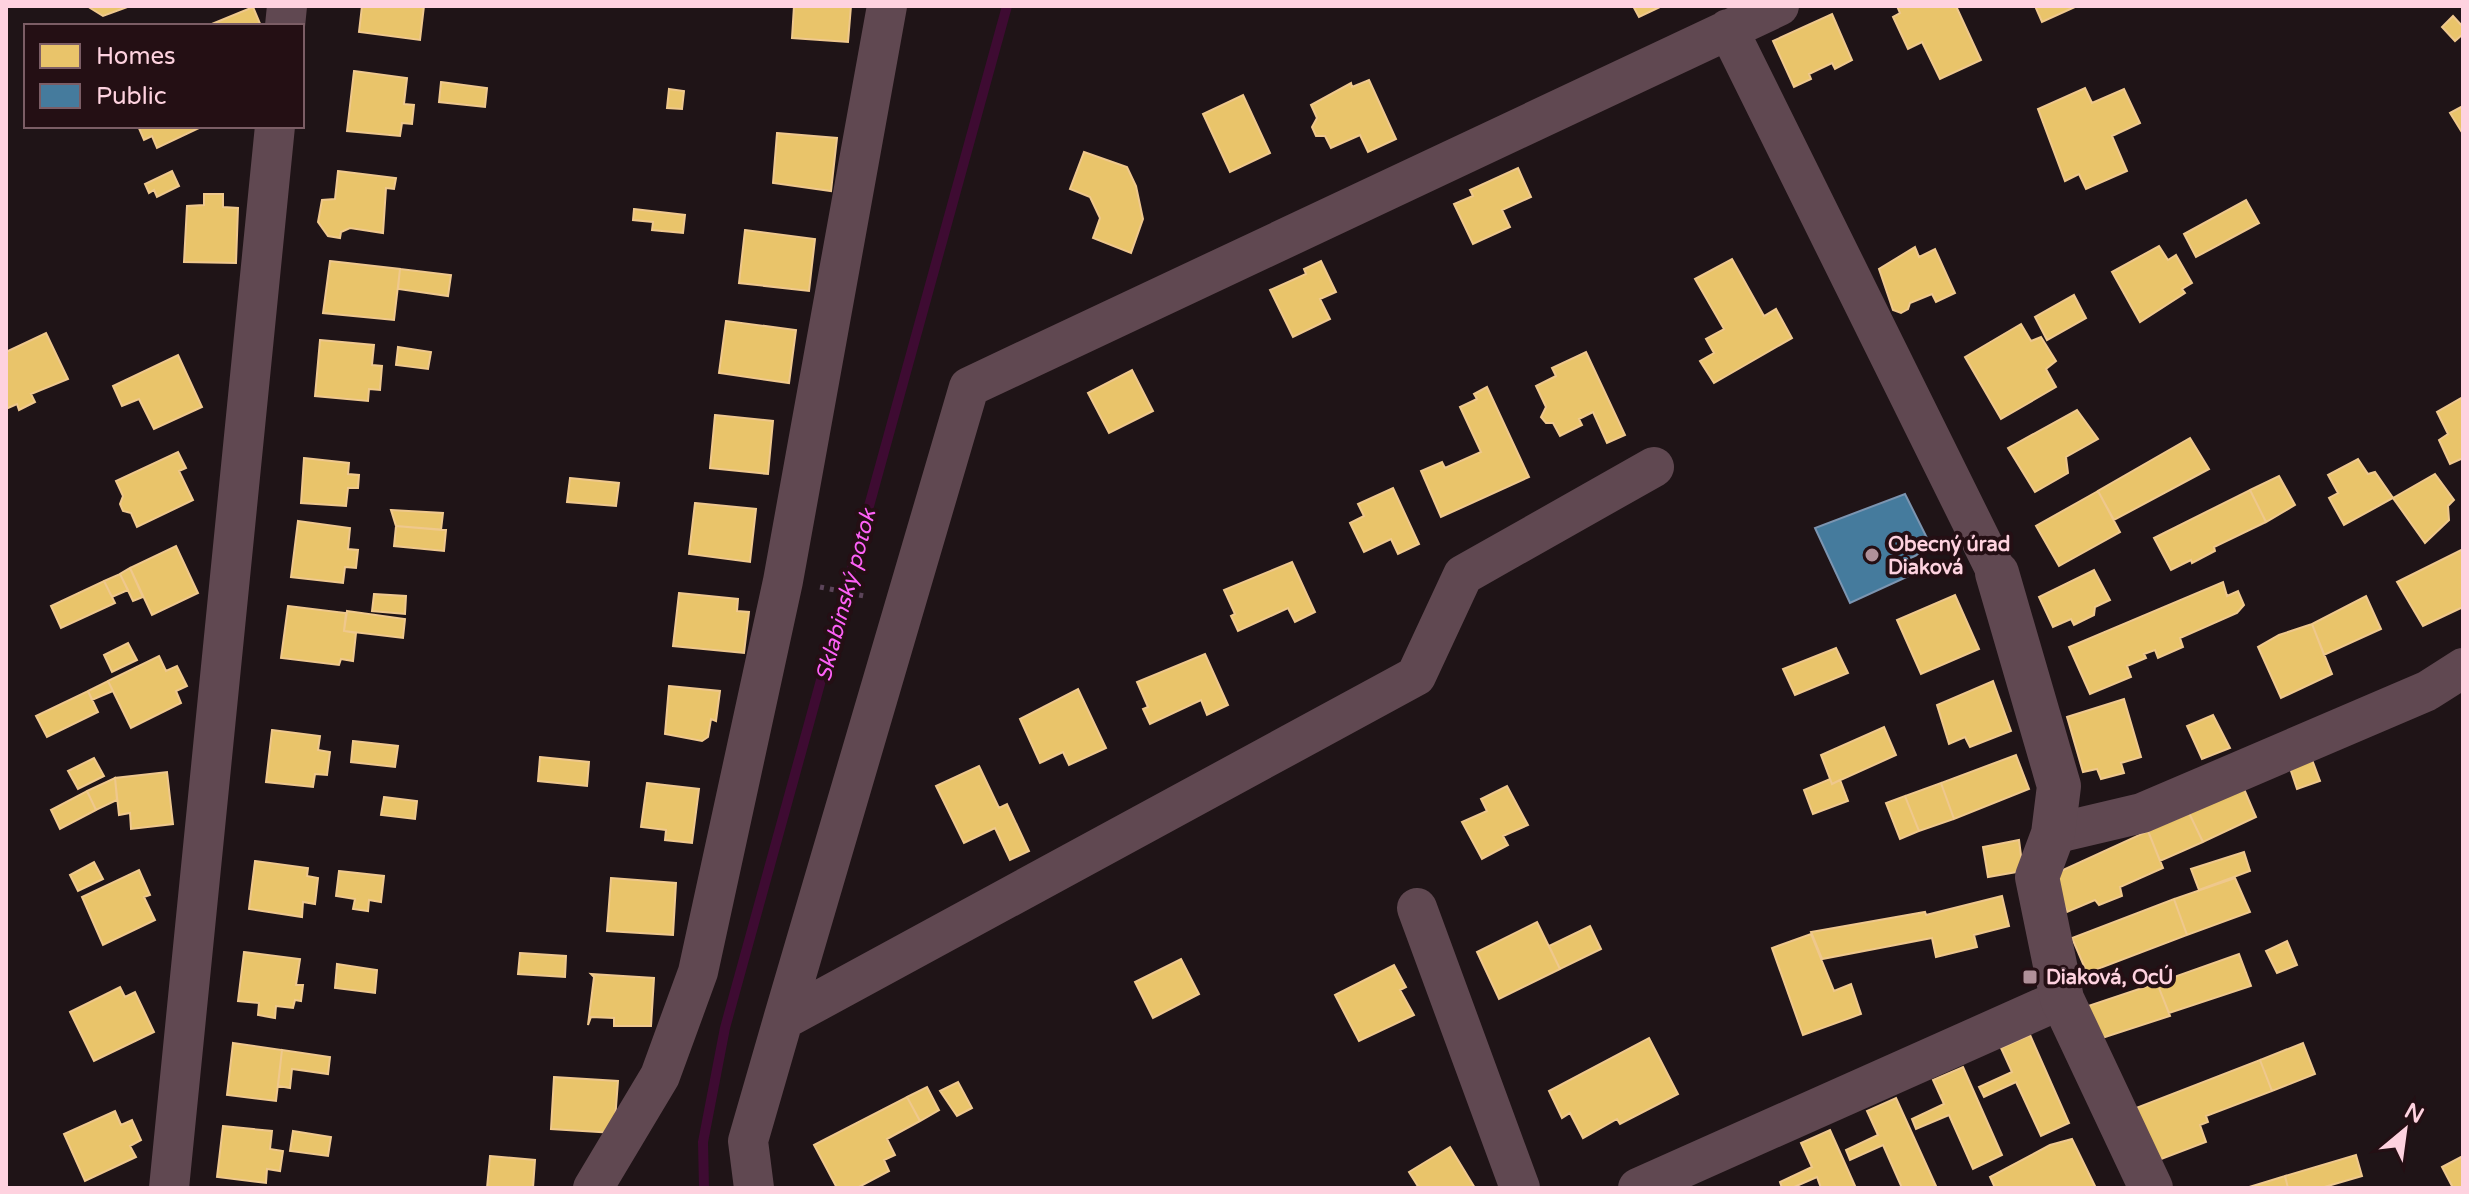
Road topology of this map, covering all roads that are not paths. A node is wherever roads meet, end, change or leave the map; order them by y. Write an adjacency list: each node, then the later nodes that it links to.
1 (887, 6): 13 (street)
2 (1779, 6): 3 (street)
3 (1728, 29): 6 (street); 11 (street)
4 (275, 128): 12 (street)
5 (1654, 467): 11 (street)
6 (1997, 573): 8 (street)
7 (2463, 668): 8 (street)
8 (2053, 834): 10 (street)
9 (1417, 908): 15 (street)
10 (2062, 999): 16 (street); 17 (street)
11 (783, 1020): 14 (street)
12 (169, 1188)
13 (593, 1188)
14 (754, 1188)
15 (1520, 1188)
16 (1638, 1188)
17 (2151, 1188)

